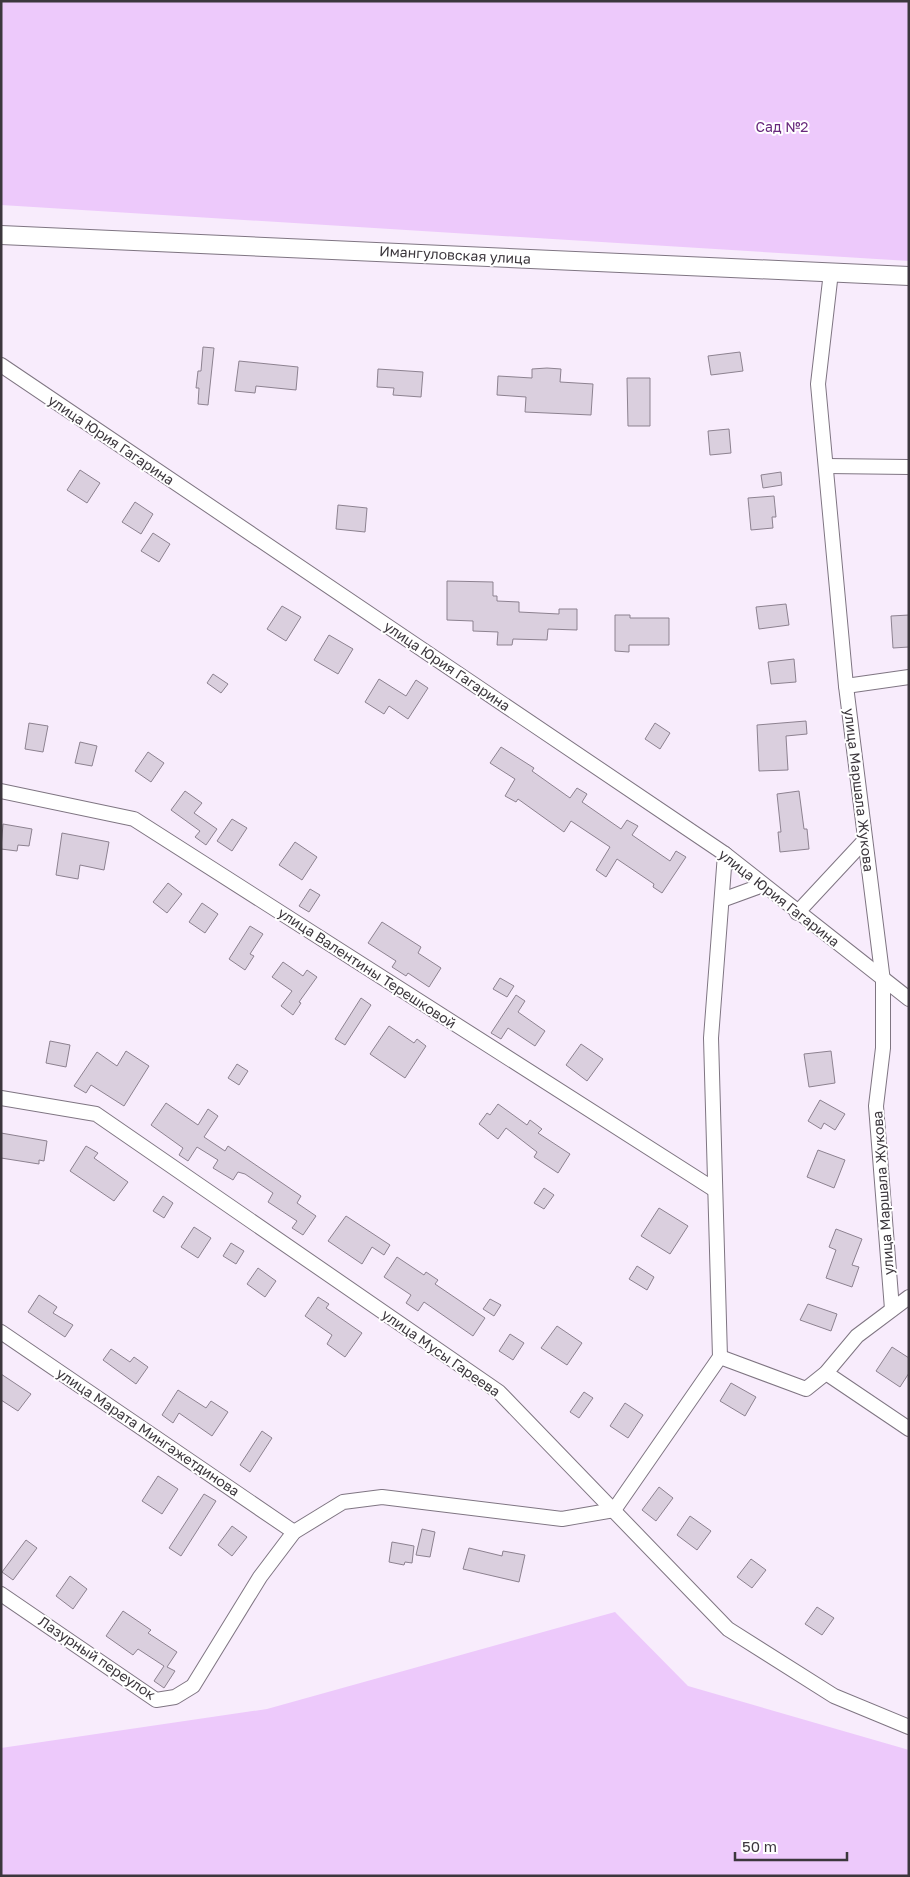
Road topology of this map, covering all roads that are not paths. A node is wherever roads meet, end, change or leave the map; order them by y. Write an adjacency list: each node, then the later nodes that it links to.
1 (1, 235): 2 (street, Имангуловская улица)
2 (832, 272): 3 (street, Имангуловская улица); 5 (street, улица Маршала Жукова)
3 (909, 276)
4 (1, 365): 11 (street, улица Юрия Гагарина)
5 (827, 466): 6 (street); 8 (street, улица Маршала Жукова)
6 (909, 467)
7 (909, 677): 8 (street)
8 (846, 686): 10 (street, улица Маршала Жукова)
9 (1, 790): 18 (street, улица Валентины Терешковой)
10 (865, 840): 14 (street); 15 (street, улица Маршала Жукова)
11 (725, 854): 12 (street, улица Юрия Гагарина); 13 (street)
12 (763, 884): 13 (street); 14 (street, улица Юрия Гагарина)
13 (722, 900): 18 (street)
14 (798, 912): 15 (street, улица Юрия Гагарина)
15 (883, 981): 16 (street, улица Юрия Гагарина); 20 (street, улица Маршала Жукова)
16 (909, 1000)
17 (1, 1098): 25 (street, улица Мусы Гареева)
18 (715, 1190): 22 (street)
19 (909, 1297): 20 (street)
20 (892, 1309): 23 (street)
21 (1, 1332): 26 (street, улица Марата Мингажетдинова)
22 (720, 1357): 23 (street); 25 (street)
23 (826, 1373): 24 (street)
24 (909, 1429)
25 (614, 1510): 26 (street); 28 (street, улица Мусы Гареева)
26 (294, 1532): 27 (street, Лазурный переулок)
27 (1, 1594)
28 (909, 1726)

